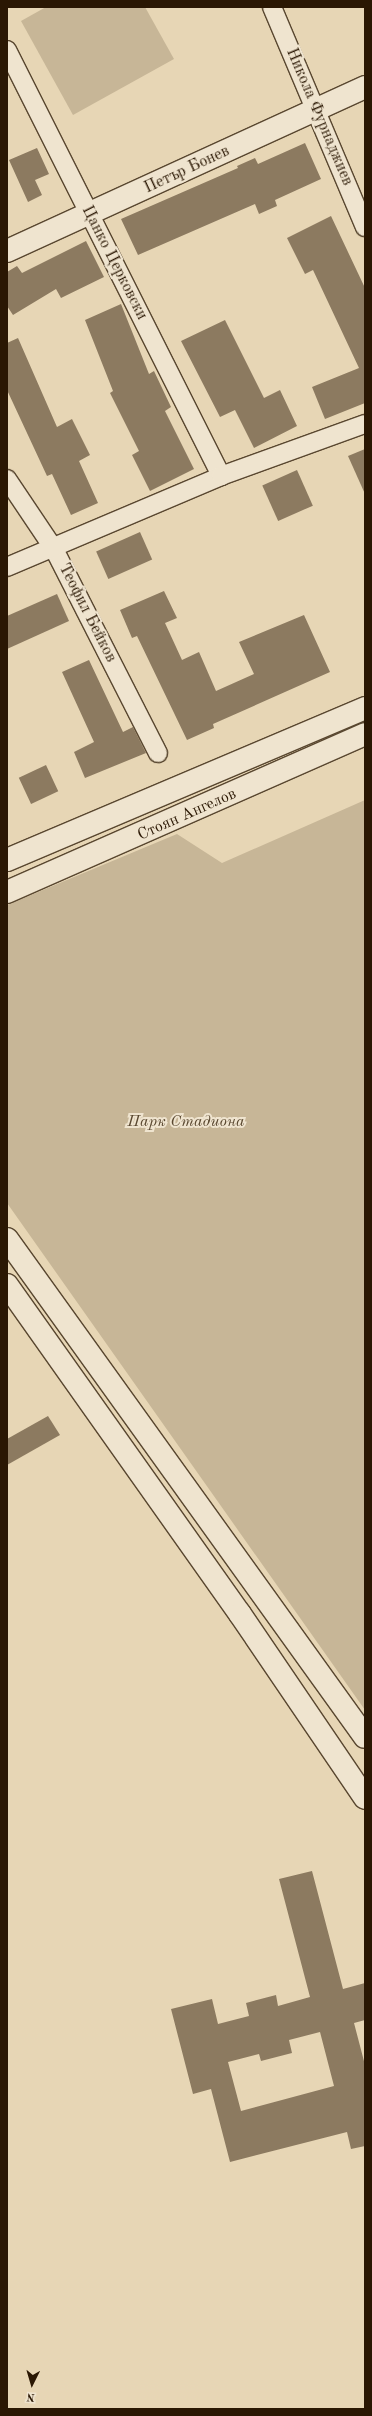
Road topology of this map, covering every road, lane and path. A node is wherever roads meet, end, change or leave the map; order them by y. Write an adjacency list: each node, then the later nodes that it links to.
1 (272, 7): 4 (street, Никола Фурнаджиев)
2 (7, 50): 5 (street, Цанко Церковски)
3 (365, 87): 4 (main road, Петър Бонев)
4 (317, 110): 5 (main road, Петър Бонев); 6 (street, Никола Фурнаджиев)
5 (90, 214): 7 (main road, Петър Бонев); 9 (street, Цанко Церковски)
6 (365, 227)
7 (7, 251)
8 (365, 424): 9 (street)
9 (221, 476): 11 (street)
10 (7, 479): 11 (street, Теофил Бейков)
11 (54, 549): 12 (street); 15 (street, Теофил Бейков)
12 (7, 567)
13 (365, 708): 16 (main road, Стоян Ангелов)
14 (365, 734): 17 (main road, Стоян Ангелов)
15 (158, 753)
16 (7, 860)
17 (7, 892)
18 (7, 1239): 20 (main road)
19 (7, 1286): 21 (main road)
20 (365, 1737)
21 (365, 1798)

